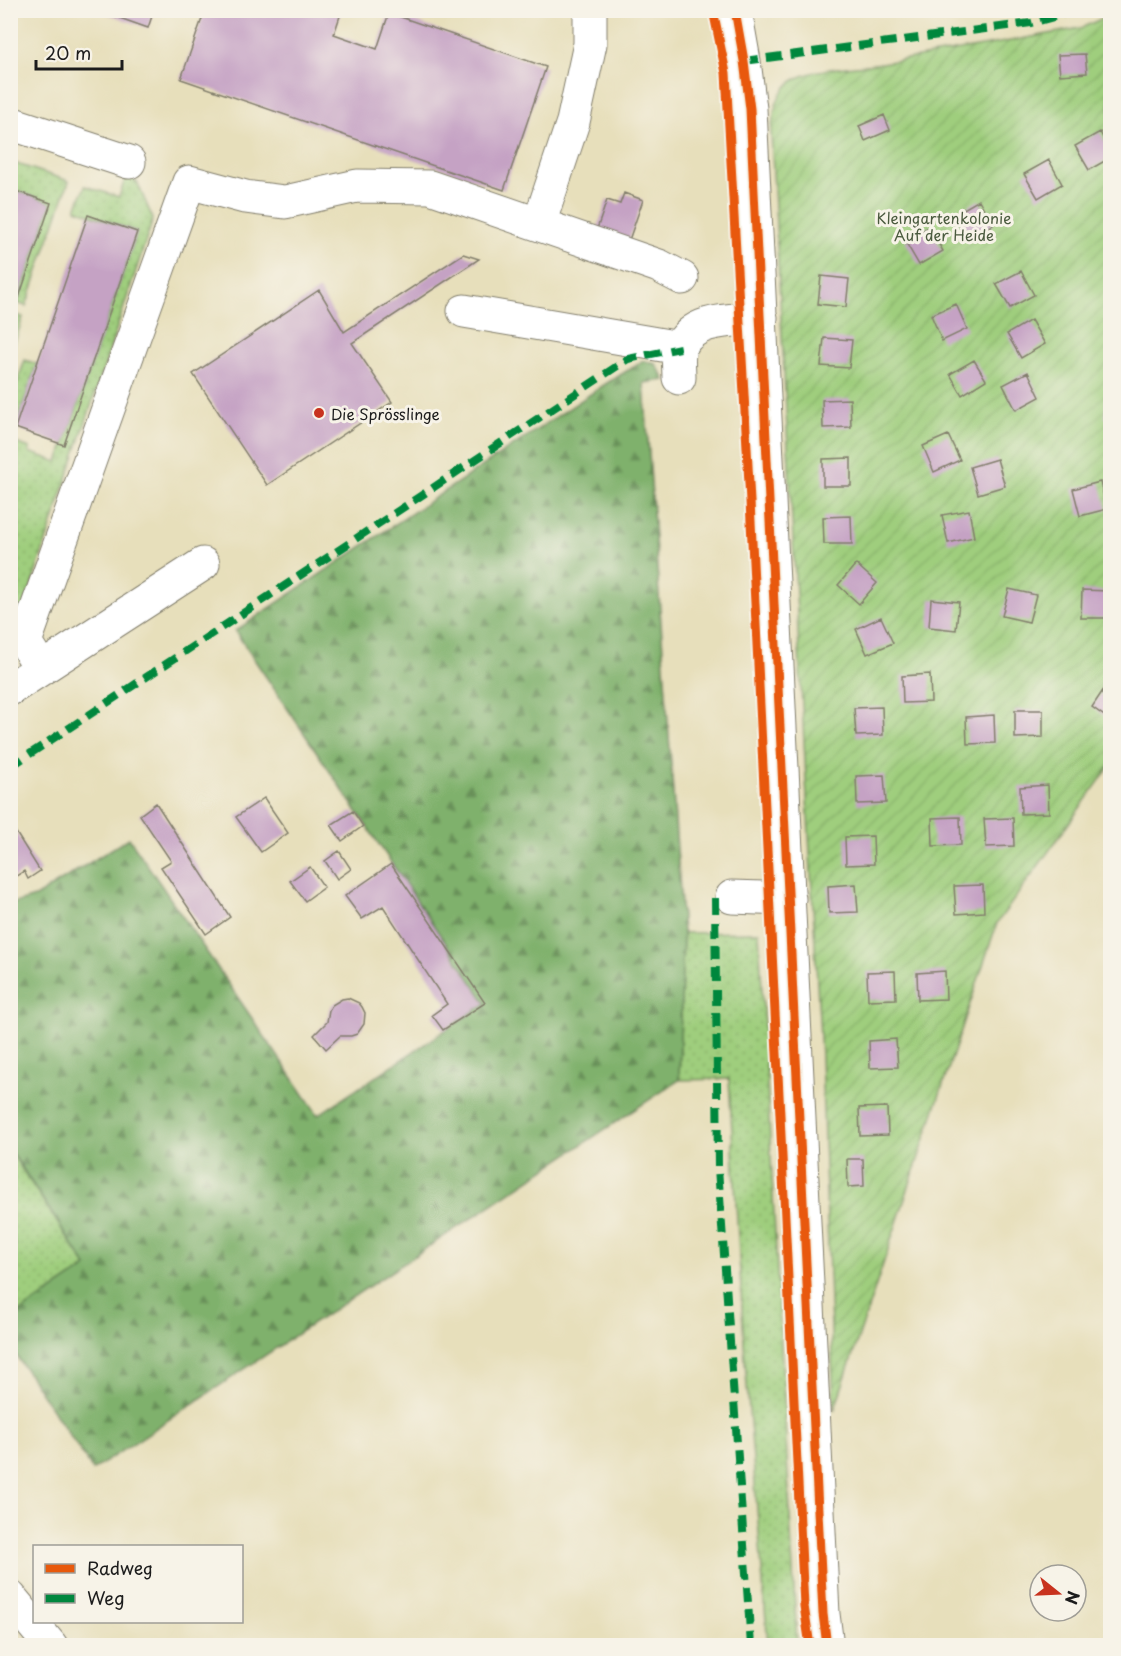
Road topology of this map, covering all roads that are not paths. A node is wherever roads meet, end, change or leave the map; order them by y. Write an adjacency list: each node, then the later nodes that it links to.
1 (590, 10): 5 (street)
2 (735, 10): 8 (street)
3 (10, 123): 4 (street)
4 (129, 162)
5 (539, 224): 6 (street); 10 (street)
6 (682, 278)
7 (464, 311): 8 (street)
8 (761, 318): 13 (street)
9 (203, 564): 10 (street)
10 (41, 668): 11 (street)
11 (10, 689)
12 (732, 897): 13 (street)
13 (789, 899): 16 (street)
14 (10, 1597): 15 (street)
15 (51, 1646)
16 (827, 1646)

